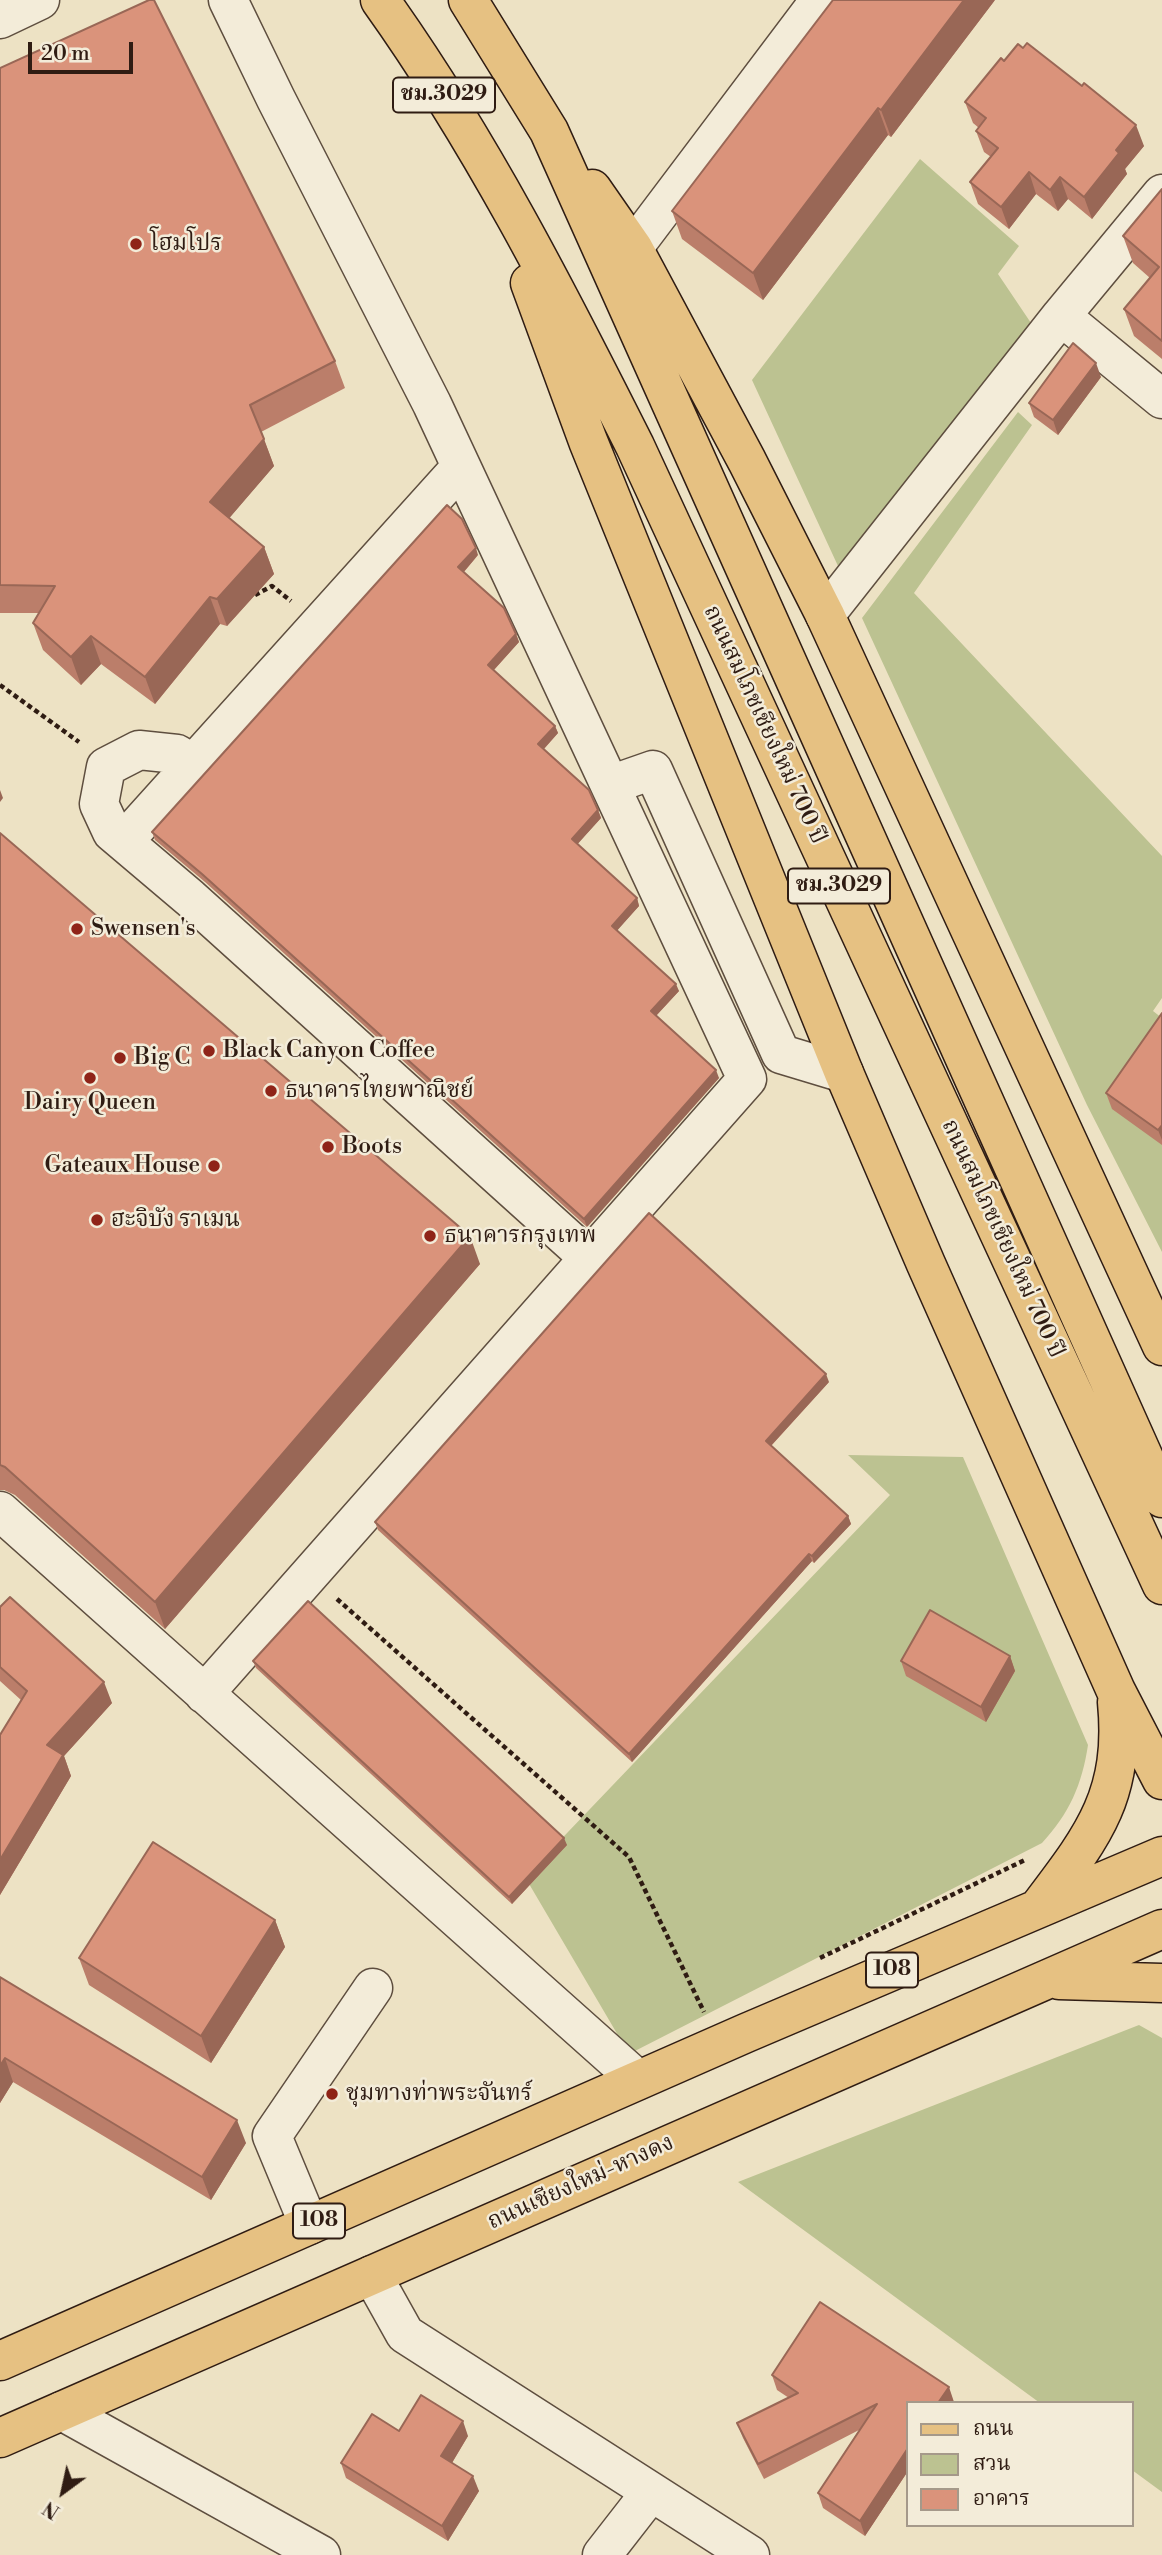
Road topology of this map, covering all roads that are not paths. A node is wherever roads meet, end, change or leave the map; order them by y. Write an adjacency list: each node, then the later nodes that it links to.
1 (40, 0): 6 (street)
2 (228, 0): 13 (street)
3 (380, 0): 8 (main road, ถนนสมโภชเชียงใหม่ 700 ปี / ชม.3029)
4 (468, 0): 7 (main road, ถนนสมโภชเชียงใหม่ 700 ปี / ชม.3029)
5 (820, 0): 10 (street)
6 (0, 19)
7 (549, 131): 10 (main road); 21 (main road, ถนนสมโภชเชียงใหม่ 700 ปี / ชม.3029)
8 (503, 194): 18 (main road); 23 (main road, ถนนสมโภชเชียงใหม่ 700 ปี / ชม.3029)
9 (1162, 194): 11 (street)
10 (633, 248): 14 (main road)
11 (1061, 316): 12 (street); 14 (street)
12 (1162, 400)
13 (461, 467): 15 (street); 16 (street)
14 (825, 615): 20 (main road)
15 (192, 763): 17 (street); 17 (street)
16 (610, 785): 18 (street); 19 (street)
17 (124, 841): 19 (street)
18 (844, 1073): 25 (main road)
19 (589, 1258): 24 (street)
20 (1161, 1340)
21 (1162, 1498)
22 (0, 1511): 24 (street)
23 (1162, 1585)
24 (204, 1694): 34 (street)
25 (1120, 1700): 26 (main road); 27 (main road); 29 (main road)
26 (1162, 1733)
27 (1162, 1780)
28 (1162, 1856): 29 (main road, 108)
29 (1038, 1908): 34 (main road, 108)
30 (1162, 1929): 31 (main road, ถนนเชียงใหม่-หางดง)
31 (1042, 1980): 32 (main road); 36 (main road, ถนนเชียงใหม่-หางดง)
32 (1162, 1983)
33 (373, 1989): 35 (street)
34 (638, 2080): 35 (main road, 108)
35 (309, 2225): 37 (main road, 108)
36 (372, 2275): 38 (main road, ถนนเชียงใหม่-หางดง); 40 (street)
37 (0, 2361)
38 (62, 2411): 39 (main road, ถนนเชียงใหม่-หางดง); 41 (street)
39 (0, 2438)
40 (651, 2492): 42 (street); 43 (street)
41 (321, 2555)
42 (602, 2555)
43 (750, 2555)

